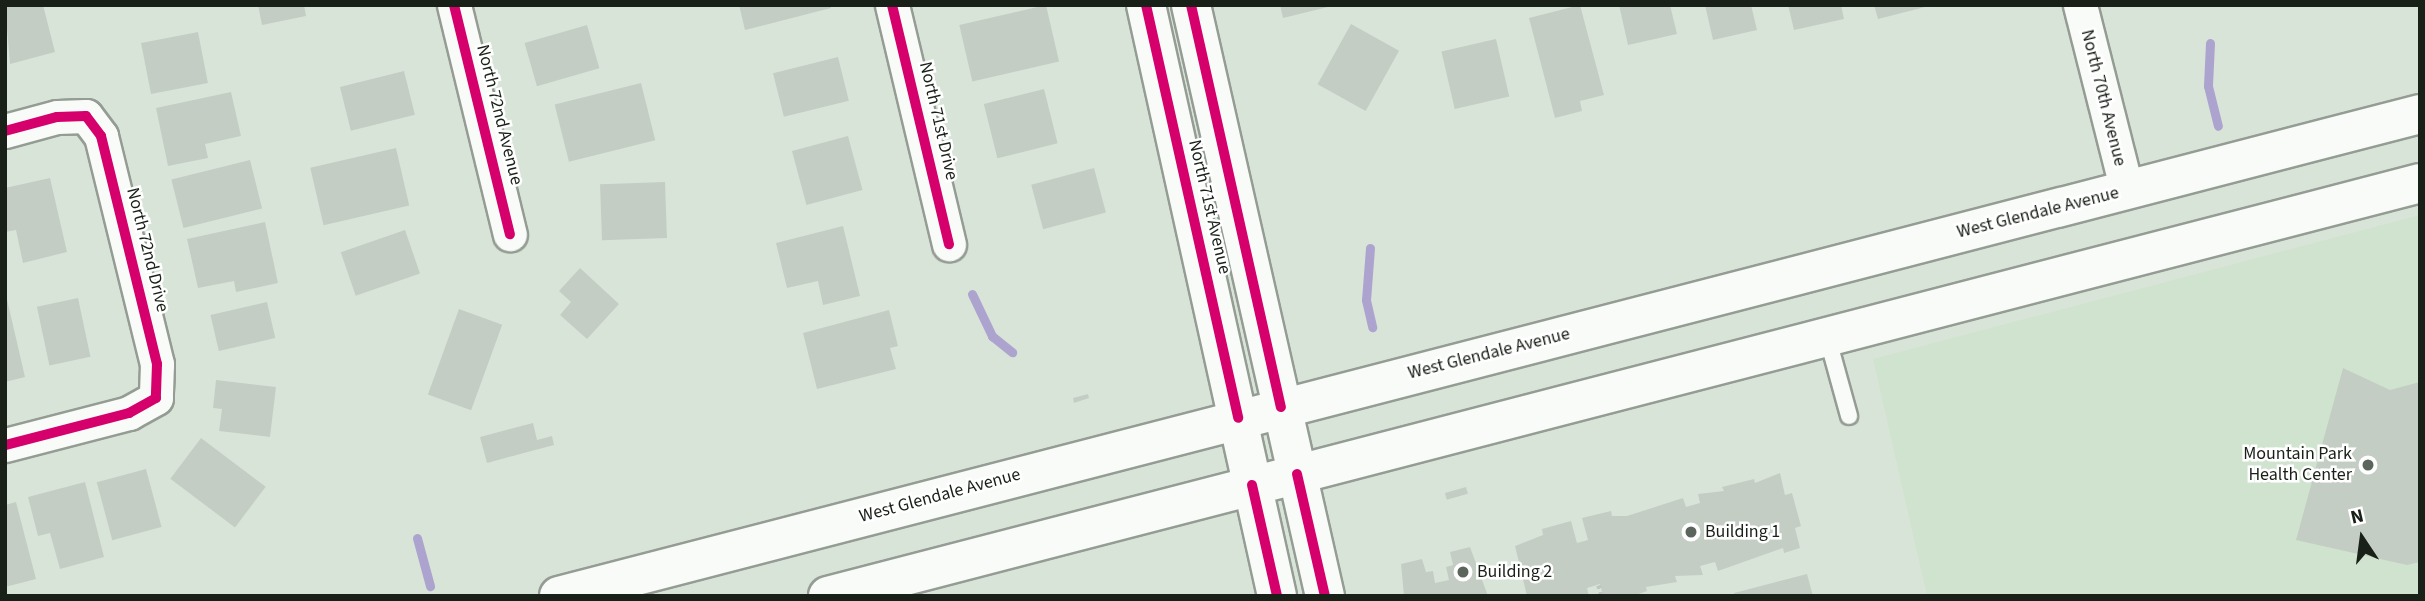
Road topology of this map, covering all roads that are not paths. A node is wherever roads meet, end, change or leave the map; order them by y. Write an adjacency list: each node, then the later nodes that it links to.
1 (454, 5): 10 (street, North 72nd Avenue)
2 (892, 5): 11 (street, North 71st Drive)
3 (1146, 5): 15 (main road, North 71st Avenue)
4 (1191, 5): 13 (main road, North 71st Avenue)
5 (2080, 5): 9 (street, North 70th Avenue)
6 (2420, 114): 9 (main road, West Glendale Avenue)
7 (5, 131): 16 (street, North 72nd Drive)
8 (2420, 183): 12 (main road)
9 (2127, 191): 13 (main road, West Glendale Avenue)
10 (510, 234)
11 (949, 244)
12 (1827, 336): 14 (lane); 17 (main road)
13 (1281, 407): 15 (main road, West Glendale Avenue); 17 (main road, North 71st Avenue)
14 (1849, 416)
15 (1238, 418): 18 (main road, North 71st Avenue); 19 (main road, West Glendale Avenue)
16 (5, 444)
17 (1297, 474): 18 (main road); 22 (main road, North 71st Avenue)
18 (1252, 485): 20 (main road); 21 (main road, North 71st Avenue)
19 (559, 596)
20 (828, 596)
21 (1277, 596)
22 (1325, 596)

